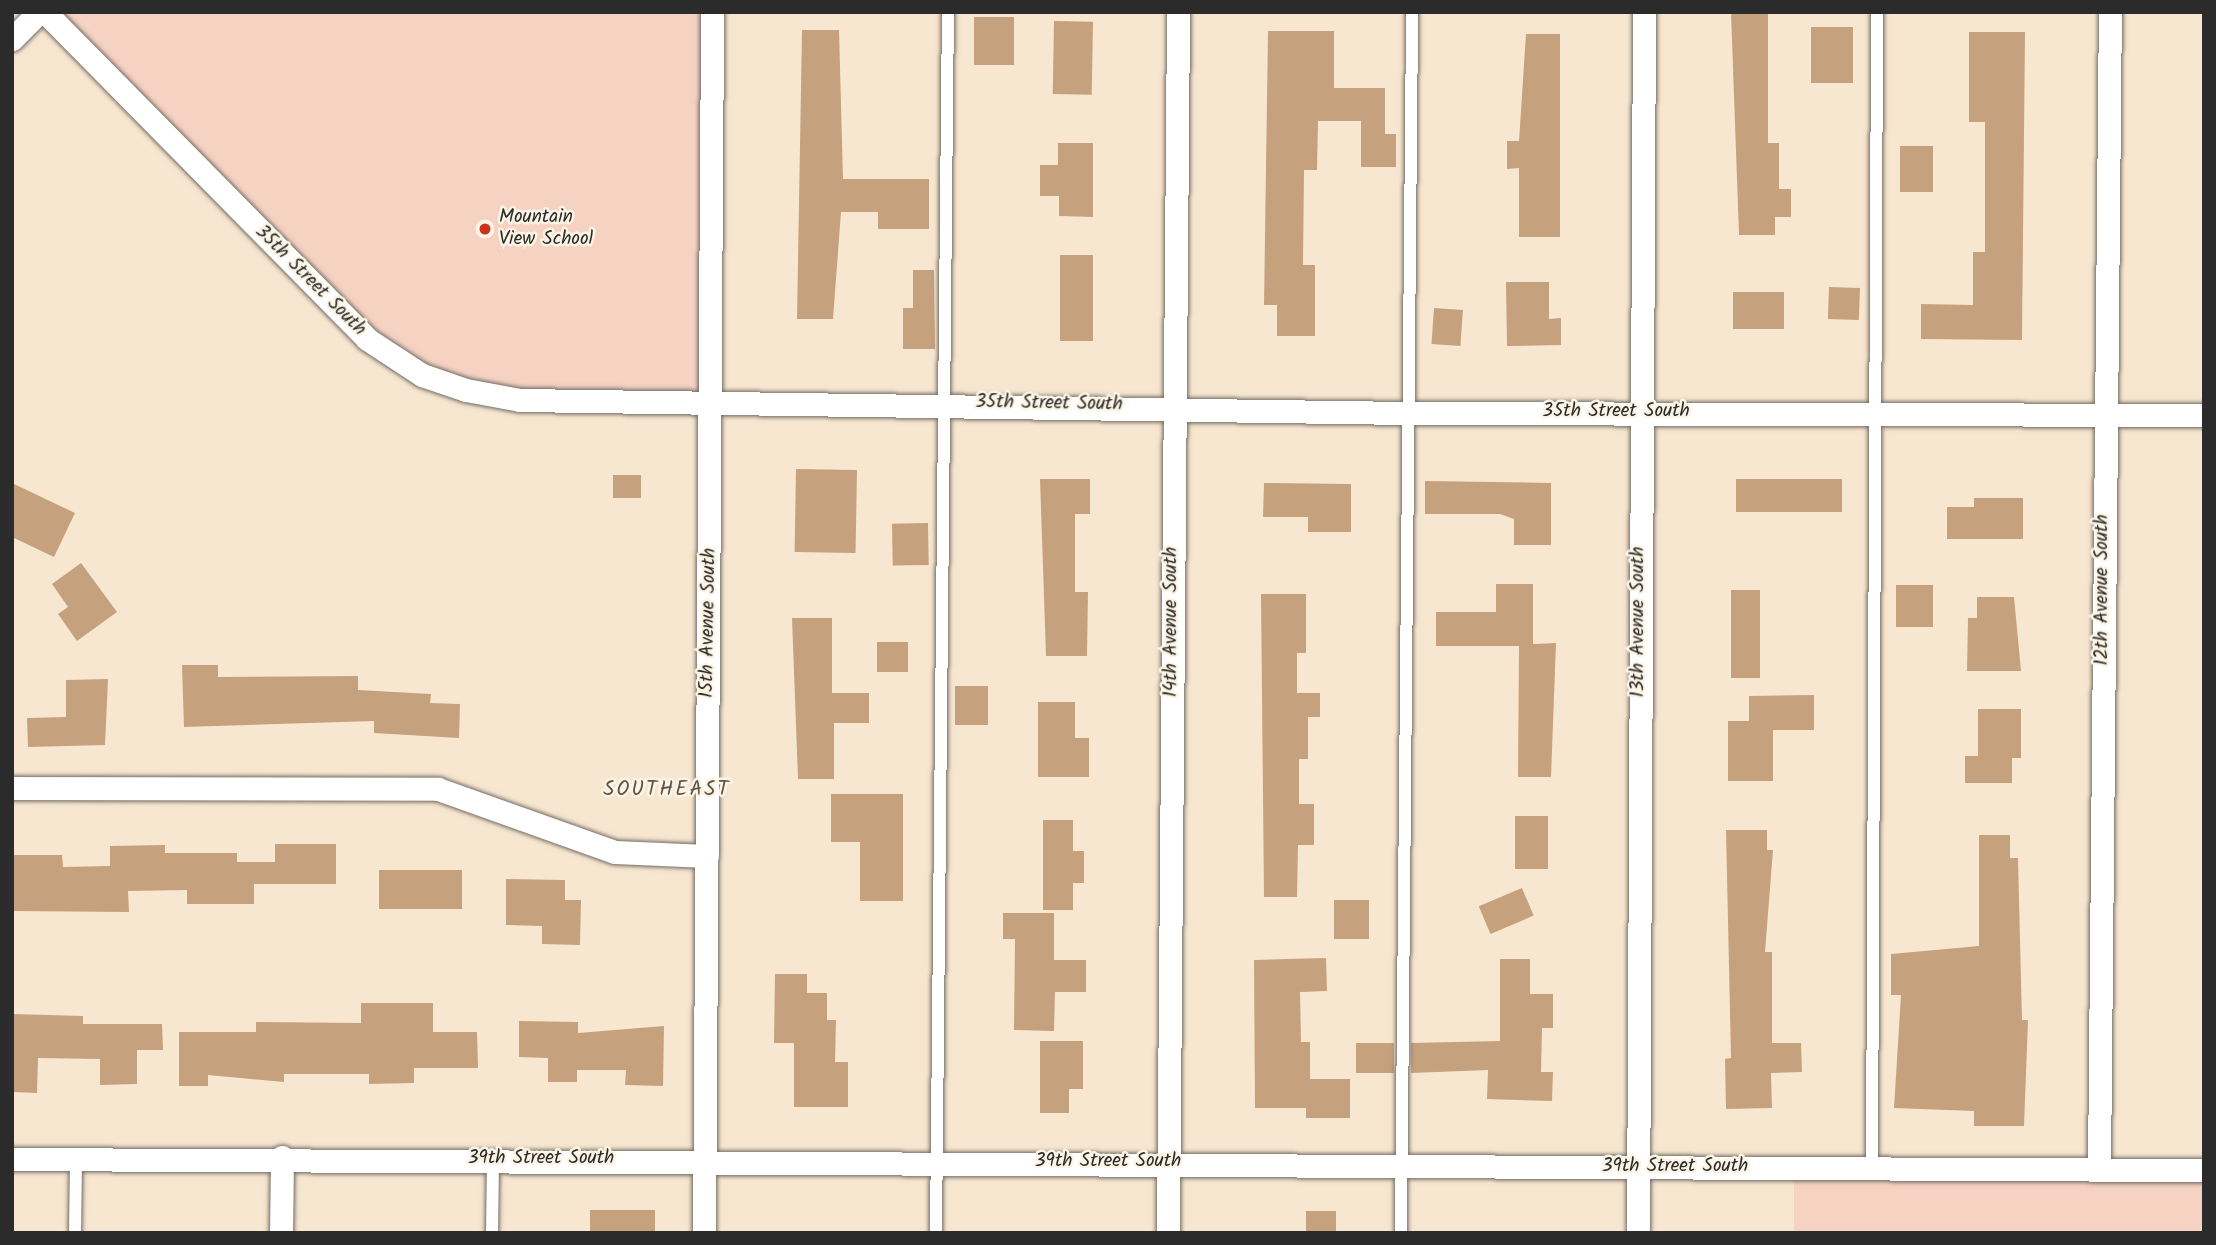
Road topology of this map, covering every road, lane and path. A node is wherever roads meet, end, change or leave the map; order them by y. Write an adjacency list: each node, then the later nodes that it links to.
1 (39, 12): 10 (street)
2 (45, 12): 11 (street, 35th Street South)
3 (712, 12): 11 (street, 15th Avenue South)
4 (947, 12): 12 (lane)
5 (1178, 12): 13 (street, 14th Avenue South)
6 (1412, 12): 16 (lane)
7 (1644, 12): 14 (street, 13th Avenue South)
8 (1877, 12): 15 (lane)
9 (2110, 12): 17 (street, 12th Avenue South)
10 (12, 39)
11 (711, 401): 12 (street, 35th Street South); 20 (street, 15th Avenue South)
12 (944, 403): 13 (street, 35th Street South); 26 (lane)
13 (1174, 405): 16 (street, 35th Street South); 27 (street, 14th Avenue South)
14 (1639, 411): 15 (street, 35th Street South); 16 (street, 35th Street South); 29 (street, 13th Avenue South)
15 (1874, 412): 17 (street, 35th Street South); 30 (lane)
16 (1408, 413): 28 (lane)
17 (2104, 413): 18 (street, 35th Street South); 31 (street, 12th Avenue South)
18 (2204, 415)
19 (12, 788): 20 (street)
20 (707, 856): 25 (street, 15th Avenue South)
21 (282, 1157): 22 (street, 39th Street South); 24 (street, 39th Street South); 34 (street)
22 (493, 1158): 25 (street, 39th Street South); 35 (lane)
23 (12, 1159): 24 (street, 39th Street South)
24 (76, 1159): 33 (lane)
25 (705, 1160): 26 (street, 39th Street South); 36 (street, 15th Avenue South)
26 (937, 1161): 27 (street, 39th Street South); 37 (lane)
27 (1168, 1162): 28 (street, 39th Street South); 38 (street, 14th Avenue South)
28 (1402, 1163): 29 (street, 39th Street South); 39 (lane)
29 (1639, 1167): 30 (street, 39th Street South); 40 (street, 13th Avenue South)
30 (1872, 1168): 31 (street, 39th Street South)
31 (2099, 1169): 32 (street, 39th Street South)
32 (2204, 1170)
33 (75, 1233)
34 (281, 1233)
35 (492, 1233)
36 (704, 1233)
37 (936, 1233)
38 (1168, 1233)
39 (1401, 1233)
40 (1638, 1233)

